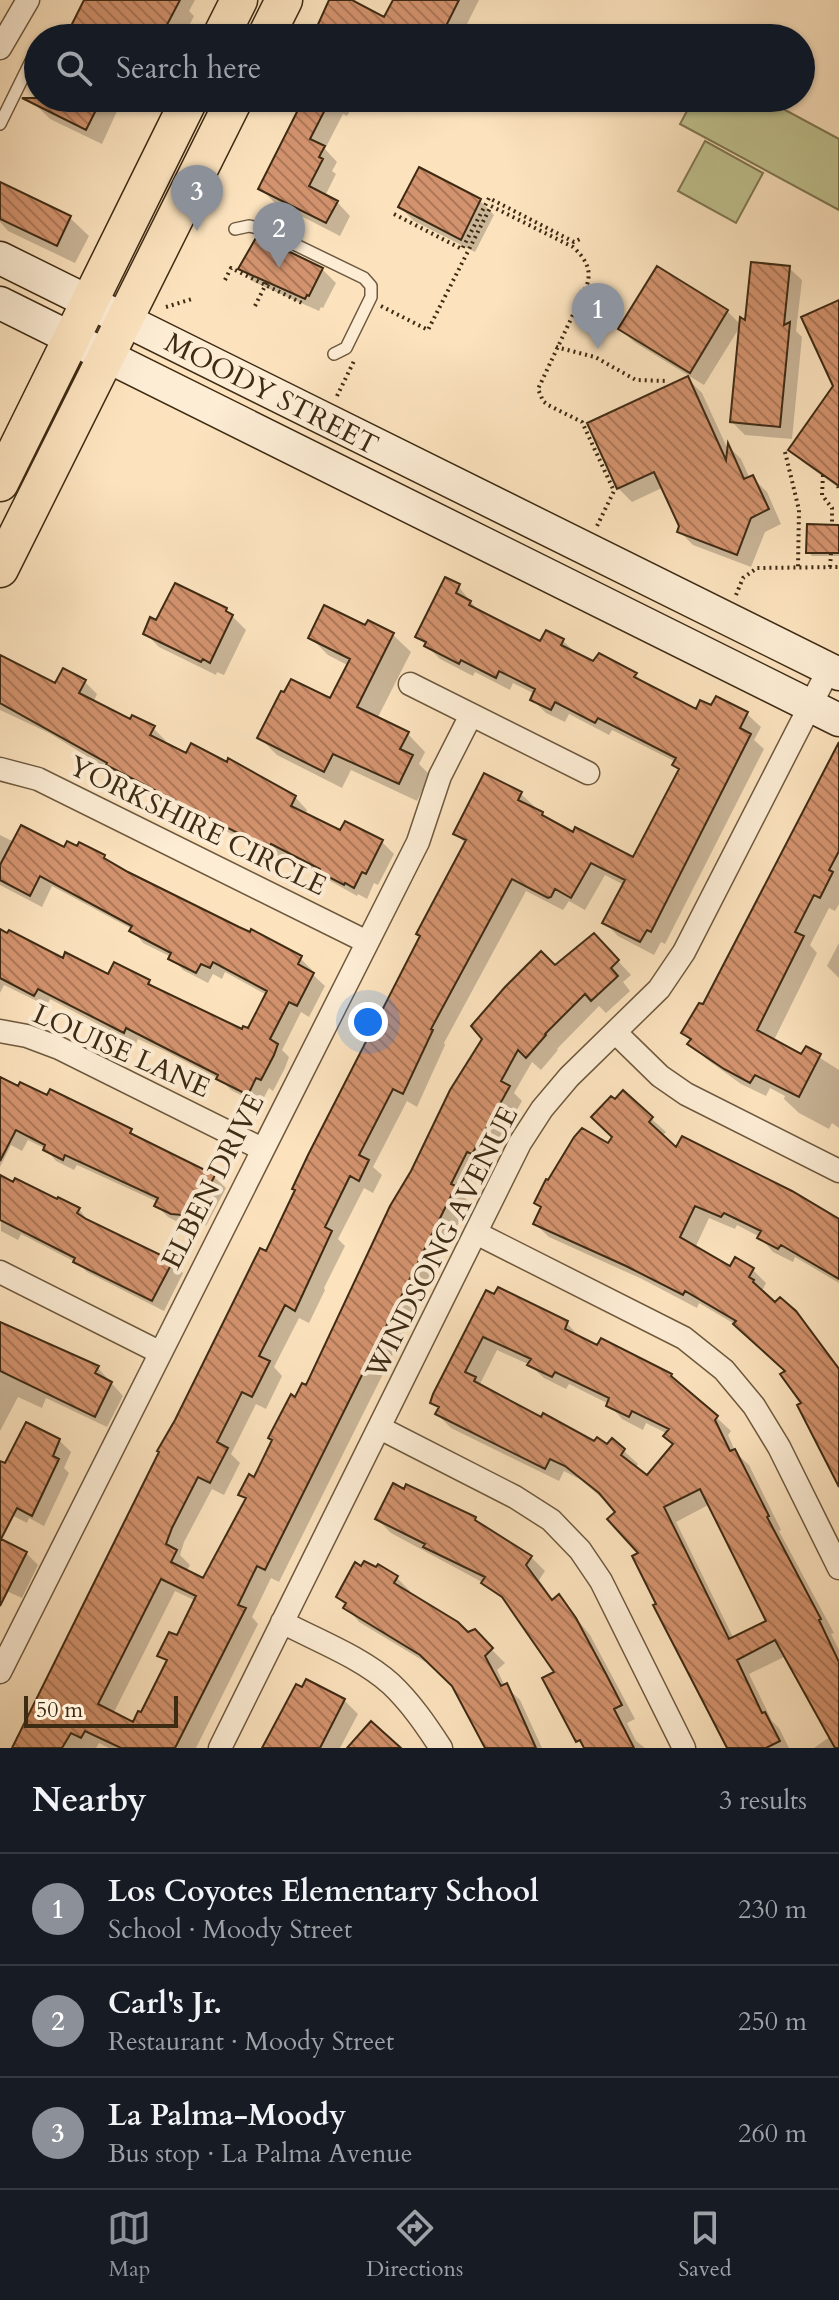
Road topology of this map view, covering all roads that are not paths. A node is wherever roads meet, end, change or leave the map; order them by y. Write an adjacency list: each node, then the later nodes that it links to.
1 (28, 0): 6 (street)
2 (239, 0): 4 (main road)
3 (284, 0): 5 (main road)
4 (227, 24)
5 (272, 24)
6 (0, 48)
7 (24, 75): 10 (lane)
8 (183, 112): 13 (main road)
9 (228, 112): 15 (main road)
10 (0, 124)
11 (235, 229): 17 (lane)
12 (0, 258): 13 (main road, MOODY STREET)
13 (89, 300): 15 (main road, MOODY STREET); 16 (main road)
14 (0, 303): 16 (main road, MOODY STREET)
15 (125, 318): 18 (main road); 20 (main road, MOODY STREET)
16 (71, 337): 18 (main road, MOODY STREET); 19 (main road)
17 (334, 354)
18 (107, 355): 21 (main road, MOODY STREET); 22 (main road)
19 (0, 483)
20 (544, 529): 21 (main road); 23 (main road, MOODY STREET)
21 (527, 564): 25 (main road, MOODY STREET)
22 (0, 569)
23 (834, 672): 25 (street, WINDSONG AVENUE)
24 (410, 684): 26 (street)
25 (810, 705): 27 (main road, MOODY STREET); 32 (street, WINDSONG AVENUE)
26 (471, 715): 29 (street); 30 (street, ELBEN DRIVE)
27 (839, 720)
28 (0, 769): 30 (street, YORKSHIRE CIRCLE)
29 (588, 773)
30 (367, 942): 33 (street, ELBEN DRIVE)
31 (0, 1031): 33 (street, LOUISE LANE)
32 (616, 1033): 34 (street); 35 (street, WINDSONG AVENUE)
33 (262, 1149): 37 (street, ELBEN DRIVE)
34 (839, 1171)
35 (476, 1233): 38 (street, WINDSONG AVENUE); 39 (street)
36 (0, 1272): 37 (street)
37 (159, 1352): 41 (street, ELBEN DRIVE)
38 (380, 1428): 40 (street, WINDSONG AVENUE); 45 (street)
39 (839, 1568)
40 (282, 1622): 43 (street, WINDSONG AVENUE); 44 (street)
41 (7, 1638): 42 (street, ELBEN DRIVE)
42 (0, 1672)
43 (220, 1748)
44 (441, 1748)
45 (684, 1748)

